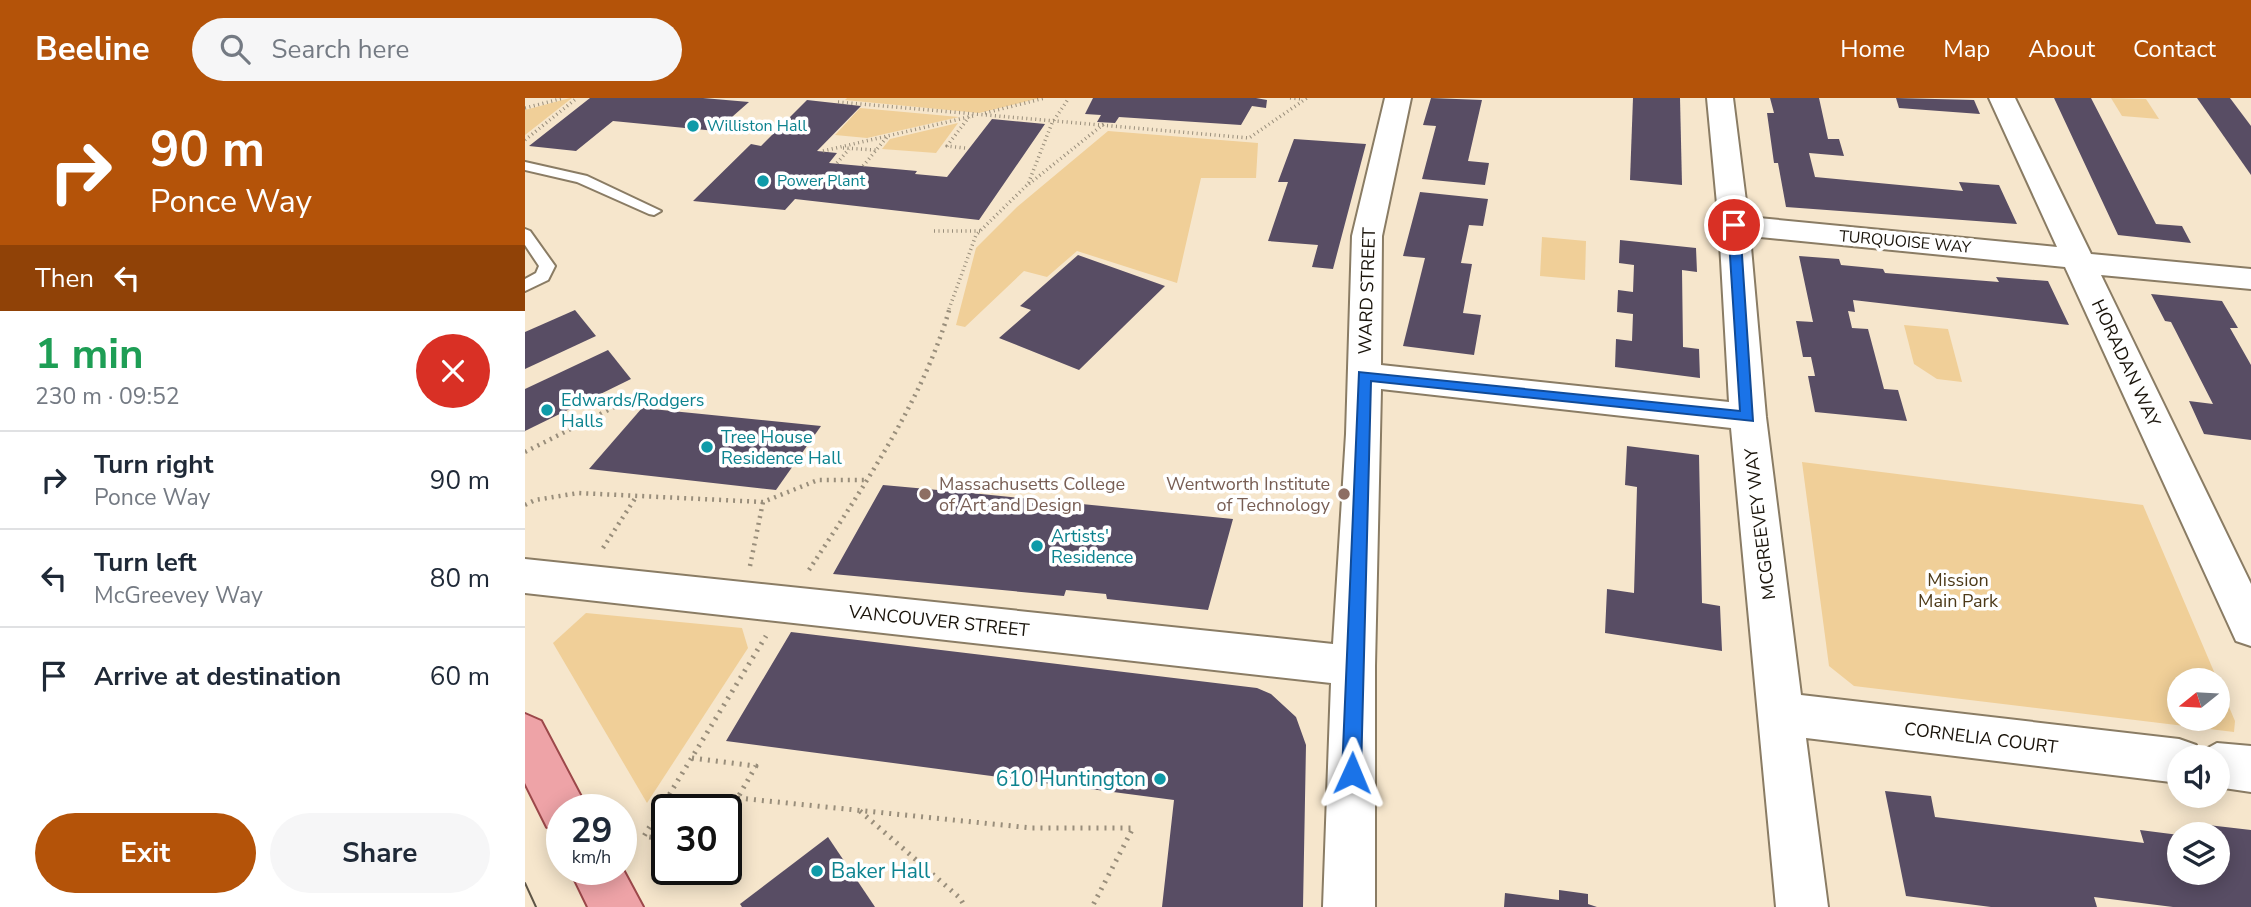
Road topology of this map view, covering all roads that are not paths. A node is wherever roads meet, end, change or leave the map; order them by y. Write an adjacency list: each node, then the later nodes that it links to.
1 (1398, 98): 11 (street, WARD STREET)
2 (1720, 98): 6 (street, MCGREEVEY WAY)
3 (2002, 98): 8 (street, HORADAN WAY)
4 (525, 166): 5 (lane)
5 (654, 211)
6 (1734, 225): 8 (street, TURQUOISE WAY); 12 (street, MCGREEVEY WAY)
7 (525, 233): 10 (lane)
8 (2077, 260): 9 (street, TURQUOISE WAY); 14 (street, HORADAN WAY)
9 (2251, 279)
10 (525, 286)
11 (1364, 375): 12 (street); 15 (street, WARD STREET)
12 (1748, 417): 16 (street, MCGREEVEY WAY)
13 (525, 576): 15 (street, VANCOUVER STREET)
14 (2251, 628)
15 (1353, 666): 24 (street, WARD STREET)
16 (1783, 714): 18 (street, CORNELIA COURT); 25 (street, MCGREEVEY WAY)
17 (525, 736): 21 (main road)
18 (2167, 760)
19 (2230, 767): 20 (street)
20 (2251, 769)
21 (556, 794)
22 (604, 885): 23 (main road)
23 (617, 907)
24 (1349, 907)
25 (1803, 907)

